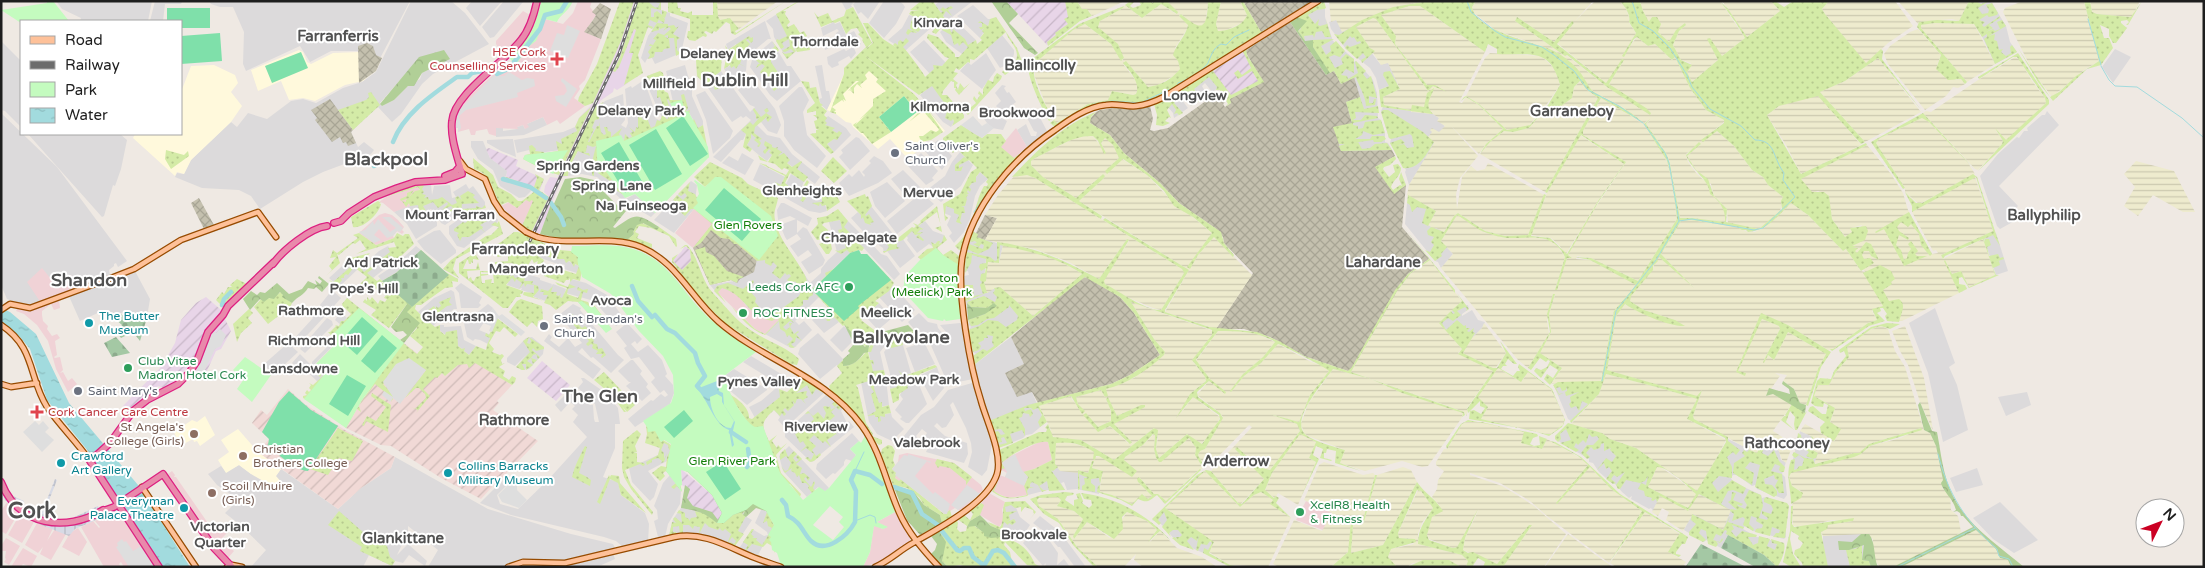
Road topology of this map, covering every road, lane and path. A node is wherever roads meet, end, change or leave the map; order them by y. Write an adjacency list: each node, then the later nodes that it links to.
1 (537, 1): 3 (highway)
2 (1318, 1): 18 (main road)
3 (460, 163): 4 (main road); 5 (highway); 6 (highway)
4 (476, 173): 6 (main road); 17 (main road, bridge)
5 (450, 174): 6 (main road); 7 (highway)
6 (462, 174): 7 (highway)
7 (436, 179): 13 (highway)
8 (276, 237): 9 (main road)
9 (2, 310)
10 (1, 325): 11 (main road)
11 (37, 383): 12 (main road); 13 (main road)
12 (1, 384)
13 (91, 460): 16 (highway)
14 (1, 482): 16 (highway)
15 (141, 488): 16 (highway); 20 (highway); 22 (main road)
16 (120, 502): 21 (highway)
17 (908, 528): 18 (main road); 19 (main road)
18 (923, 538): 19 (main road)
19 (917, 541): 26 (main road); 27 (main road)
20 (230, 566): 23 (main road)
21 (159, 567)
22 (196, 567)
23 (242, 567)
24 (508, 567): 25 (main road)
25 (781, 567)
26 (875, 567)
27 (939, 567)

